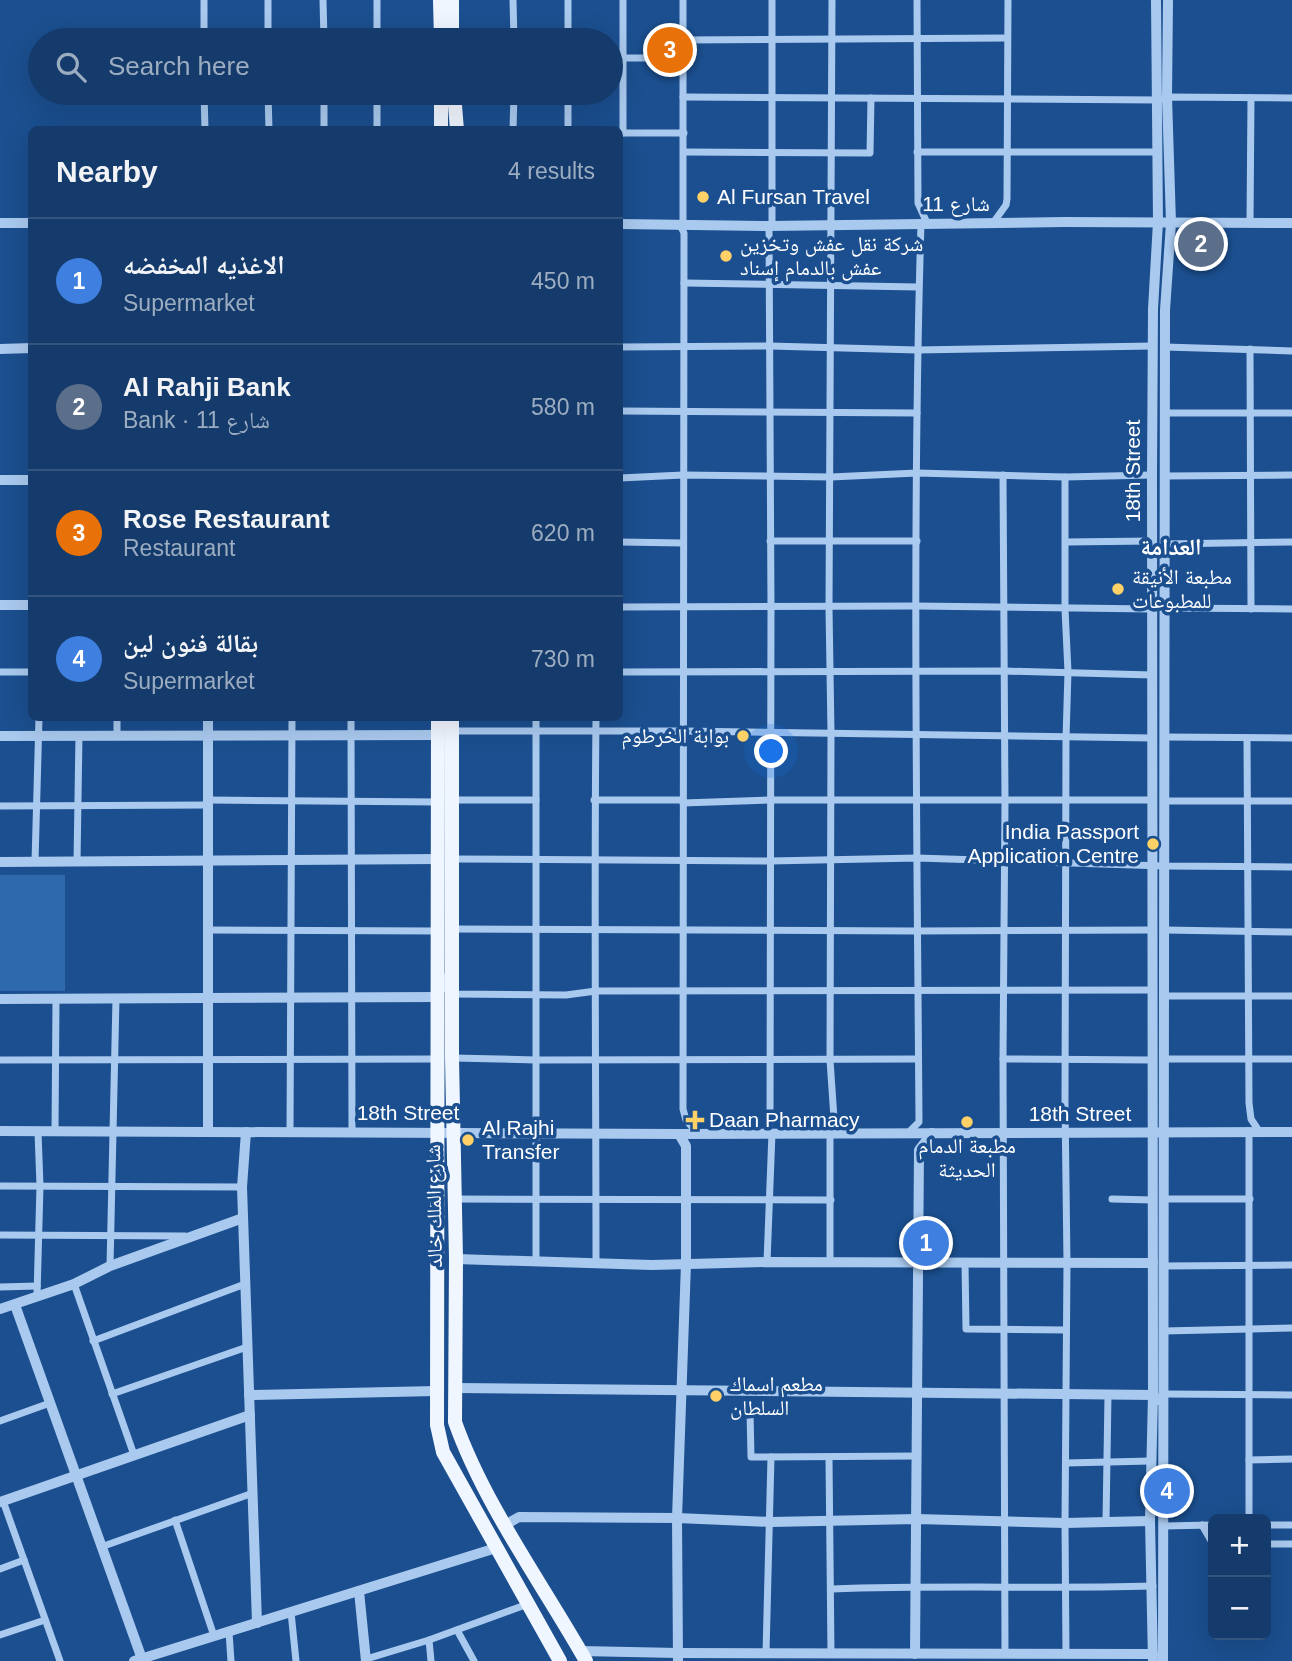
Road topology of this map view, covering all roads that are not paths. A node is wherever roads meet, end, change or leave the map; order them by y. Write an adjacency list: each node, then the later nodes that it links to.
1 (204, 0): 17 (street)
2 (268, 0): 18 (street)
3 (323, 0): 19 (street)
4 (377, 0): 20 (street)
5 (440, 0): 21 (main road)
6 (452, 0): 22 (main road)
7 (513, 0): 23 (street)
8 (568, 0): 24 (street)
9 (623, 0): 25 (street)
10 (682, 0): 28 (street)
11 (772, 0): 29 (street)
12 (832, 0): 27 (street)
13 (917, 0): 30 (street)
14 (1008, 0): 26 (street)
15 (1156, 0): 41 (street, 18th Street)
16 (1168, 0): 41 (street)
17 (204, 28)
18 (268, 28)
19 (324, 28)
20 (377, 28)
21 (441, 28)
22 (452, 28)
23 (514, 28)
24 (568, 28)
25 (622, 28)
26 (1007, 38): 30 (street); 40 (street)
27 (832, 39): 29 (street); 30 (street); 35 (street)
28 (683, 40): 29 (street); 31 (street)
29 (773, 40): 34 (street)
30 (917, 40): 39 (street)
31 (683, 58): 32 (street); 33 (street)
32 (623, 59)
33 (683, 97): 34 (street); 61 (street)
34 (773, 97): 35 (street); 66 (street)
35 (833, 97): 37 (street); 63 (street)
36 (1251, 97): 38 (street); 41 (street); 75 (street)
37 (871, 98): 39 (street); 63 (street)
38 (1292, 98)
39 (917, 99): 40 (street); 64 (street)
40 (1006, 99): 41 (street); 67 (street)
41 (1162, 99): 65 (street, 18th Street); 74 (street)
42 (204, 105): 51 (street)
43 (268, 105): 52 (street)
44 (324, 105): 53 (street)
45 (377, 105): 54 (street)
46 (441, 105): 55 (main road)
47 (455, 105): 56 (main road)
48 (514, 105): 57 (street)
49 (568, 105): 58 (street)
50 (621, 105): 59 (street)
51 (205, 126)
52 (269, 126)
53 (324, 126)
54 (377, 126)
55 (441, 126)
56 (457, 126)
57 (513, 126)
58 (568, 126)
59 (621, 126)
60 (623, 133): 61 (street)
61 (684, 133): 62 (street)
62 (684, 152): 66 (street); 71 (street)
63 (832, 152): 66 (street); 78 (street)
64 (917, 152): 67 (street); 72 (street)
65 (1157, 152): 67 (street); 68 (street, 18th Street)
66 (772, 153): 79 (street)
67 (1006, 153): 73 (street)
68 (1158, 222): 73 (street, شارع 11); 74 (street, شارع 11); 87 (street, 18th Street)
69 (0, 223): 70 (street)
70 (28, 223)
71 (678, 223): 77 (street, شارع 11); 79 (street, شارع 11); 80 (street)
72 (924, 223): 73 (street, شارع 11); 78 (street, شارع 11); 83 (street)
73 (993, 223)
74 (1171, 223): 75 (street, شارع 11); 89 (street)
75 (1250, 223): 76 (street, شارع 11)
76 (1292, 223)
77 (623, 224)
78 (831, 225): 79 (street, شارع 11); 82 (street)
79 (771, 226): 81 (street)
80 (684, 283): 81 (street); 85 (street)
81 (768, 284): 82 (street); 84 (street)
82 (830, 286): 83 (street); 86 (street)
83 (918, 287): 93 (street)
84 (770, 345): 85 (street); 86 (street); 98 (street)
85 (684, 346): 88 (street); 97 (street)
86 (831, 346): 93 (street); 96 (street)
87 (1153, 346): 93 (street); 106 (street, 18th Street)
88 (623, 347)
89 (1165, 347): 92 (street); 100 (street)
90 (28, 348): 91 (street)
91 (0, 349)
92 (1250, 349): 94 (street); 101 (street)
93 (917, 350): 99 (street)
94 (1292, 351)
95 (623, 411): 97 (street)
96 (830, 412): 98 (street); 99 (street); 111 (street)
97 (684, 413): 98 (street); 104 (street)
98 (770, 413): 109 (street)
99 (917, 413): 103 (street)
100 (1166, 413): 101 (street); 110 (street)
101 (1250, 413): 102 (street); 107 (street)
102 (1292, 413)
103 (916, 473): 105 (street); 111 (street); 118 (street)
104 (683, 475): 109 (street); 113 (street); 123 (street)
105 (1003, 475): 112 (street); 133 (street)
106 (1152, 475): 112 (street); 119 (street, 18th Street)
107 (1250, 475): 108 (street); 110 (street); 124 (street)
108 (1292, 475)
109 (771, 476): 111 (street); 116 (street)
110 (1165, 476): 125 (street)
111 (831, 477): 117 (street)
112 (1065, 477): 121 (street)
113 (623, 478)
114 (0, 480): 115 (street)
115 (28, 480)
116 (770, 541): 117 (street); 130 (street)
117 (830, 541): 118 (street); 132 (street)
118 (917, 541): 128 (street)
119 (1152, 541): 121 (street); 137 (street, 18th Street)
120 (623, 542): 123 (street)
121 (1066, 542): 136 (street)
122 (1292, 542): 124 (street)
123 (683, 543): 131 (street)
124 (1251, 543): 125 (street); 135 (street)
125 (1165, 544): 134 (street)
126 (28, 605): 127 (street)
127 (0, 606)
128 (916, 606): 132 (street); 133 (street); 147 (street)
129 (623, 607): 131 (street)
130 (771, 607): 131 (street); 132 (street); 140 (street)
131 (683, 608): 139 (street)
132 (829, 608): 145 (street)
133 (1003, 608): 136 (street); 141 (street)
134 (1165, 608): 135 (street); 171 (street)
135 (1251, 608): 138 (street)
136 (1065, 609): 137 (street); 146 (street)
137 (1152, 609): 148 (street, 18th Street)
138 (1292, 609)
139 (684, 671): 140 (street); 144 (street); 159 (street)
140 (771, 671): 145 (street); 160 (street)
141 (1004, 671): 146 (street); 147 (street); 170 (street)
142 (0, 672): 143 (street)
143 (28, 672)
144 (623, 672)
145 (831, 672): 147 (street); 161 (street)
146 (1068, 672): 148 (street); 172 (street)
147 (917, 673): 162 (street)
148 (1152, 675): 173 (street, 18th Street)
149 (39, 721): 169 (street)
150 (117, 721): 164 (street)
151 (208, 721): 165 (street)
152 (292, 721): 166 (street)
153 (351, 721): 167 (street)
154 (536, 721): 157 (street)
155 (596, 721): 158 (street)
156 (447, 728): 157 (street); 167 (street); 182 (main road, شارع الملك خالد)
157 (536, 731): 158 (street); 177 (street)
158 (596, 731): 159 (street); 178 (street)
159 (684, 731): 160 (street); 183 (street)
160 (770, 732): 161 (street); 179 (street)
161 (831, 733): 162 (street); 189 (street)
162 (917, 734): 170 (street); 184 (street)
163 (79, 735): 164 (street); 169 (street); 194 (street)
164 (117, 735): 165 (street)
165 (208, 735): 166 (street); 191 (street)
166 (292, 735): 167 (street); 176 (street)
167 (351, 735): 188 (street)
168 (0, 736): 169 (street)
169 (38, 736): 193 (street)
170 (1004, 736): 172 (street); 190 (street)
171 (1165, 737): 174 (street); 185 (street)
172 (1066, 738): 173 (street); 180 (street)
173 (1152, 738): 181 (street, 18th Street)
174 (1247, 738): 175 (street); 186 (street)
175 (1292, 738)
176 (292, 800): 188 (street); 191 (street); 197 (street)
177 (536, 800): 182 (street); 199 (street)
178 (594, 800): 183 (street); 200 (street)
179 (771, 800): 183 (street); 189 (street); 202 (street)
180 (1065, 800): 181 (street); 190 (street); 209 (street)
181 (1152, 800): 210 (street, 18th Street)
182 (445, 801): 188 (street); 196 (main road, شارع الملك خالد)
183 (683, 801): 201 (street)
184 (916, 801): 189 (street); 190 (street); 195 (street)
185 (1165, 801): 186 (street); 211 (street)
186 (1248, 801): 187 (street); 212 (street)
187 (1292, 801)
188 (352, 802): 198 (street)
189 (831, 802): 203 (street)
190 (1005, 802): 204 (street)
191 (208, 803): 194 (street); 205 (street)
192 (0, 806): 193 (street)
193 (36, 806): 194 (street); 207 (street)
194 (78, 806): 208 (street)
195 (917, 858): 203 (street); 204 (street); 226 (street)
196 (445, 859): 198 (street); 199 (street); 216 (main road, شارع الملك خالد)
197 (292, 860): 198 (street); 205 (street); 215 (street)
198 (352, 860): 228 (street)
199 (536, 860): 200 (street); 217 (street)
200 (594, 860): 201 (street); 222 (street)
201 (683, 860): 202 (street); 223 (street)
202 (770, 860): 203 (street); 224 (street)
203 (830, 860): 225 (street)
204 (1004, 860): 209 (street); 218 (street)
205 (209, 861): 208 (street); 214 (street)
206 (0, 862): 207 (street)
207 (35, 862): 208 (street)
208 (77, 862)
209 (1066, 862): 210 (street); 219 (street)
210 (1152, 866): 211 (street); 220 (street, 18th Street)
211 (1164, 866): 212 (street); 221 (street)
212 (1248, 866): 213 (street); 227 (street)
213 (1292, 867)
214 (209, 930): 215 (street); 244 (street)
215 (292, 930): 228 (street); 245 (street)
216 (446, 930): 217 (street); 228 (street); 238 (main road, شارع الملك خالد); 242 (main road, شارع الملك خالد)
217 (536, 930): 222 (street); 239 (street)
218 (1005, 930): 219 (street); 226 (street); 237 (street)
219 (1066, 930): 220 (street); 235 (street)
220 (1151, 930): 231 (street, 18th Street)
221 (1164, 930): 227 (street); 240 (street)
222 (594, 931): 223 (street); 232 (street)
223 (683, 931): 224 (street); 230 (street)
224 (770, 931): 225 (street); 233 (street)
225 (831, 931): 226 (street); 234 (street)
226 (916, 931): 236 (street)
227 (1250, 931): 229 (street); 243 (street)
228 (352, 932): 246 (street)
229 (1292, 932)
230 (683, 990): 232 (street); 233 (street); 258 (street)
231 (1151, 990): 235 (street); 267 (street, 18th Street)
232 (596, 991): 239 (street); 257 (street)
233 (769, 991): 234 (street); 259 (street)
234 (831, 991): 236 (street); 266 (street)
235 (1066, 991): 237 (street); 253 (street)
236 (917, 992): 237 (street); 260 (street)
237 (1005, 992): 261 (street)
238 (453, 994): 239 (street); 252 (main road, شارع الملك خالد)
239 (537, 995): 265 (street)
240 (1164, 996): 243 (street); 262 (street)
241 (1292, 996): 243 (street)
242 (438, 997): 246 (street); 252 (main road, شارع الملك خالد)
243 (1248, 997): 268 (street)
244 (208, 998): 245 (street); 249 (street); 256 (street)
245 (291, 998): 246 (street); 250 (street)
246 (352, 998): 251 (street)
247 (0, 999): 248 (street)
248 (56, 999): 249 (street); 254 (street)
249 (116, 999): 255 (street)
250 (291, 1058): 251 (street); 256 (street); 276 (street)
251 (352, 1058): 252 (street); 277 (street)
252 (445, 1058): 265 (street); 278 (main road, شارع الملك خالد); 279 (main road, شارع الملك خالد)
253 (1065, 1058): 261 (street); 267 (street); 289 (street)
254 (56, 1059): 255 (street); 264 (street); 272 (street)
255 (117, 1059): 256 (street); 273 (street)
256 (208, 1059): 274 (street)
257 (596, 1059): 258 (street); 265 (street); 282 (street)
258 (683, 1059): 259 (street); 283 (street)
259 (769, 1059): 266 (street); 284 (street)
260 (918, 1059): 266 (street); 286 (street)
261 (1003, 1059): 288 (street)
262 (1165, 1059): 268 (street); 291 (street)
263 (1292, 1059): 268 (street)
264 (0, 1060)
265 (536, 1060): 280 (street)
266 (830, 1060): 285 (street)
267 (1151, 1060): 290 (street, 18th Street)
268 (1250, 1060): 270 (street)
269 (0, 1131): 271 (street, 18th Street)
270 (1254, 1131): 281 (street); 291 (street); 301 (street)
271 (38, 1132): 272 (street, 18th Street); 294 (street)
272 (55, 1132): 273 (street, 18th Street)
273 (115, 1132): 274 (street, 18th Street); 295 (street)
274 (208, 1132): 275 (street, 18th Street)
275 (246, 1132): 276 (street, 18th Street); 296 (street)
276 (290, 1132): 277 (street, 18th Street)
277 (352, 1132): 278 (street, 18th Street)
278 (436, 1132): 279 (street, 18th Street); 339 (main road, شارع الملك خالد)
279 (454, 1132): 280 (street, 18th Street); 298 (main road, شارع الملك خالد)
280 (534, 1132): 282 (street, 18th Street); 297 (street)
281 (1292, 1132)
282 (596, 1133): 292 (street, 18th Street); 302 (street)
283 (697, 1133): 284 (street, 18th Street); 292 (street, 18th Street)
284 (768, 1133): 285 (street, 18th Street); 299 (street)
285 (832, 1133): 286 (street, 18th Street); 304 (street)
286 (907, 1133): 287 (street, 18th Street)
287 (932, 1133): 288 (street, 18th Street); 316 (street)
288 (1004, 1133): 289 (street, 18th Street); 318 (street)
289 (1065, 1133): 290 (street, 18th Street); 319 (street)
290 (1152, 1133): 291 (street); 305 (street)
291 (1165, 1133): 305 (street)
292 (679, 1134): 303 (street)
293 (0, 1186): 294 (street)
294 (40, 1186): 295 (street); 307 (street)
295 (111, 1186): 296 (street); 309 (street)
296 (242, 1187): 306 (street)
297 (536, 1198): 298 (street); 302 (street); 312 (street)
298 (455, 1199): 311 (main road, شارع الملك خالد)
299 (769, 1199): 303 (street); 304 (street); 314 (street)
300 (1112, 1199): 305 (street)
301 (1250, 1199): 305 (street); 321 (street)
302 (596, 1200): 303 (street); 313 (street)
303 (686, 1200): 320 (street)
304 (831, 1200): 315 (street)
305 (1158, 1200): 322 (street)
306 (243, 1218): 310 (street); 326 (street)
307 (40, 1235): 308 (street); 309 (street); 328 (street)
308 (0, 1236)
309 (110, 1236): 310 (street); 324 (street)
310 (192, 1236): 324 (street)
311 (456, 1259): 312 (street); 338 (main road, شارع الملك خالد)
312 (536, 1261): 313 (street)
313 (596, 1262): 320 (street)
314 (767, 1262): 315 (street); 320 (street)
315 (830, 1262): 316 (street)
316 (919, 1262): 317 (street); 343 (street)
317 (965, 1262): 318 (street); 333 (street)
318 (1004, 1262): 319 (street); 333 (street)
319 (1067, 1262): 322 (street); 334 (street)
320 (686, 1263): 340 (street)
321 (1249, 1264): 322 (street); 323 (street); 332 (street)
322 (1158, 1265): 335 (street); 348 (street)
323 (1292, 1265)
324 (110, 1266): 325 (street)
325 (74, 1284): 328 (street); 336 (street)
326 (245, 1284): 336 (street); 337 (street)
327 (0, 1287): 328 (street)
328 (37, 1291): 329 (street)
329 (15, 1305): 330 (street); 350 (street)
330 (0, 1309)
331 (1292, 1328): 332 (street)
332 (1250, 1329): 335 (street); 344 (street)
333 (1005, 1330): 334 (street); 341 (street)
334 (1066, 1330): 346 (street)
335 (1164, 1331): 348 (street)
336 (93, 1341): 342 (street)
337 (247, 1347): 342 (street); 345 (street)
338 (456, 1388): 340 (street); 376 (main road, شارع الملك خالد)
339 (436, 1391): 345 (street); 386 (main road, شارع الملك خالد)
340 (680, 1392): 343 (street); 367 (street)
341 (1004, 1393): 343 (street); 346 (street); 374 (street)
342 (112, 1394): 354 (street)
343 (917, 1394): 355 (street)
344 (1249, 1394): 348 (street); 349 (street); 358 (street)
345 (249, 1395): 352 (street)
346 (1067, 1395): 347 (street); 362 (street)
347 (1108, 1395): 348 (street); 360 (street)
348 (1158, 1395): 361 (street); 381 (street)
349 (1292, 1395)
350 (50, 1403): 353 (street); 363 (street)
351 (750, 1412): 356 (street)
352 (250, 1415): 354 (street); 364 (street)
353 (0, 1421)
354 (134, 1455): 363 (street)
355 (917, 1456): 357 (street); 368 (street)
356 (771, 1458): 357 (street); 372 (street)
357 (829, 1458): 373 (street)
358 (1249, 1460): 359 (street); 366 (street)
359 (1292, 1460)
360 (1107, 1461): 361 (street); 362 (street); 370 (street)
361 (1151, 1461): 371 (street)
362 (1066, 1463): 375 (street)
363 (76, 1475): 365 (street); 385 (street)
364 (253, 1493): 369 (street); 398 (street)
365 (1, 1501): 387 (street)
366 (1249, 1514)
367 (677, 1518): 372 (street); 376 (street); 409 (street)
368 (917, 1519): 373 (street); 374 (street); 389 (street)
369 (175, 1520): 385 (street); 402 (street)
370 (1106, 1521): 371 (street); 375 (street)
371 (1150, 1521): 390 (street)
372 (771, 1522): 373 (street); 404 (street)
373 (831, 1522): 393 (street)
374 (1005, 1522): 375 (street); 391 (street)
375 (1065, 1523): 392 (street)
376 (505, 1525): 408 (main road, شارع الملك خالد)
377 (1202, 1525): 378 (street); 381 (street); 382 (street)
378 (1208, 1525)
379 (1271, 1525): 380 (street)
380 (1292, 1525)
381 (1163, 1526): 421 (street)
382 (1208, 1535)
383 (1271, 1544): 384 (street)
384 (1292, 1544)
385 (102, 1547): 413 (street)
386 (496, 1548): 394 (street); 395 (main road, شارع الملك خالد)
387 (24, 1560): 388 (street); 397 (street)
388 (0, 1569)
389 (915, 1586): 391 (street); 393 (street); 410 (street)
390 (1153, 1586): 392 (street); 412 (street)
391 (1004, 1588): 392 (street); 406 (street)
392 (1066, 1588): 407 (street)
393 (832, 1589): 405 (street)
394 (359, 1591): 396 (street); 414 (street)
395 (528, 1604): 399 (street); 420 (main road, شارع الملك خالد)
396 (291, 1612): 398 (street); 417 (street)
397 (45, 1619): 401 (street); 415 (street)
398 (257, 1623): 400 (street)
399 (457, 1630): 403 (street); 419 (street)
400 (229, 1632): 402 (street); 416 (street)
401 (0, 1635)
402 (214, 1636): 413 (street)
403 (429, 1640): 414 (street); 418 (street)
404 (766, 1653): 405 (street); 409 (street)
405 (831, 1653): 410 (street)
406 (1005, 1654): 407 (street); 411 (street)
407 (1066, 1654): 412 (street)
408 (583, 1656): 409 (street)
409 (678, 1657)
410 (915, 1657): 411 (street)
411 (988, 1657)
412 (1153, 1658)
413 (138, 1660)
414 (366, 1660)
415 (60, 1661)
416 (231, 1661)
417 (296, 1661)
418 (431, 1661)
419 (474, 1661)
420 (560, 1661)
421 (1163, 1661)

